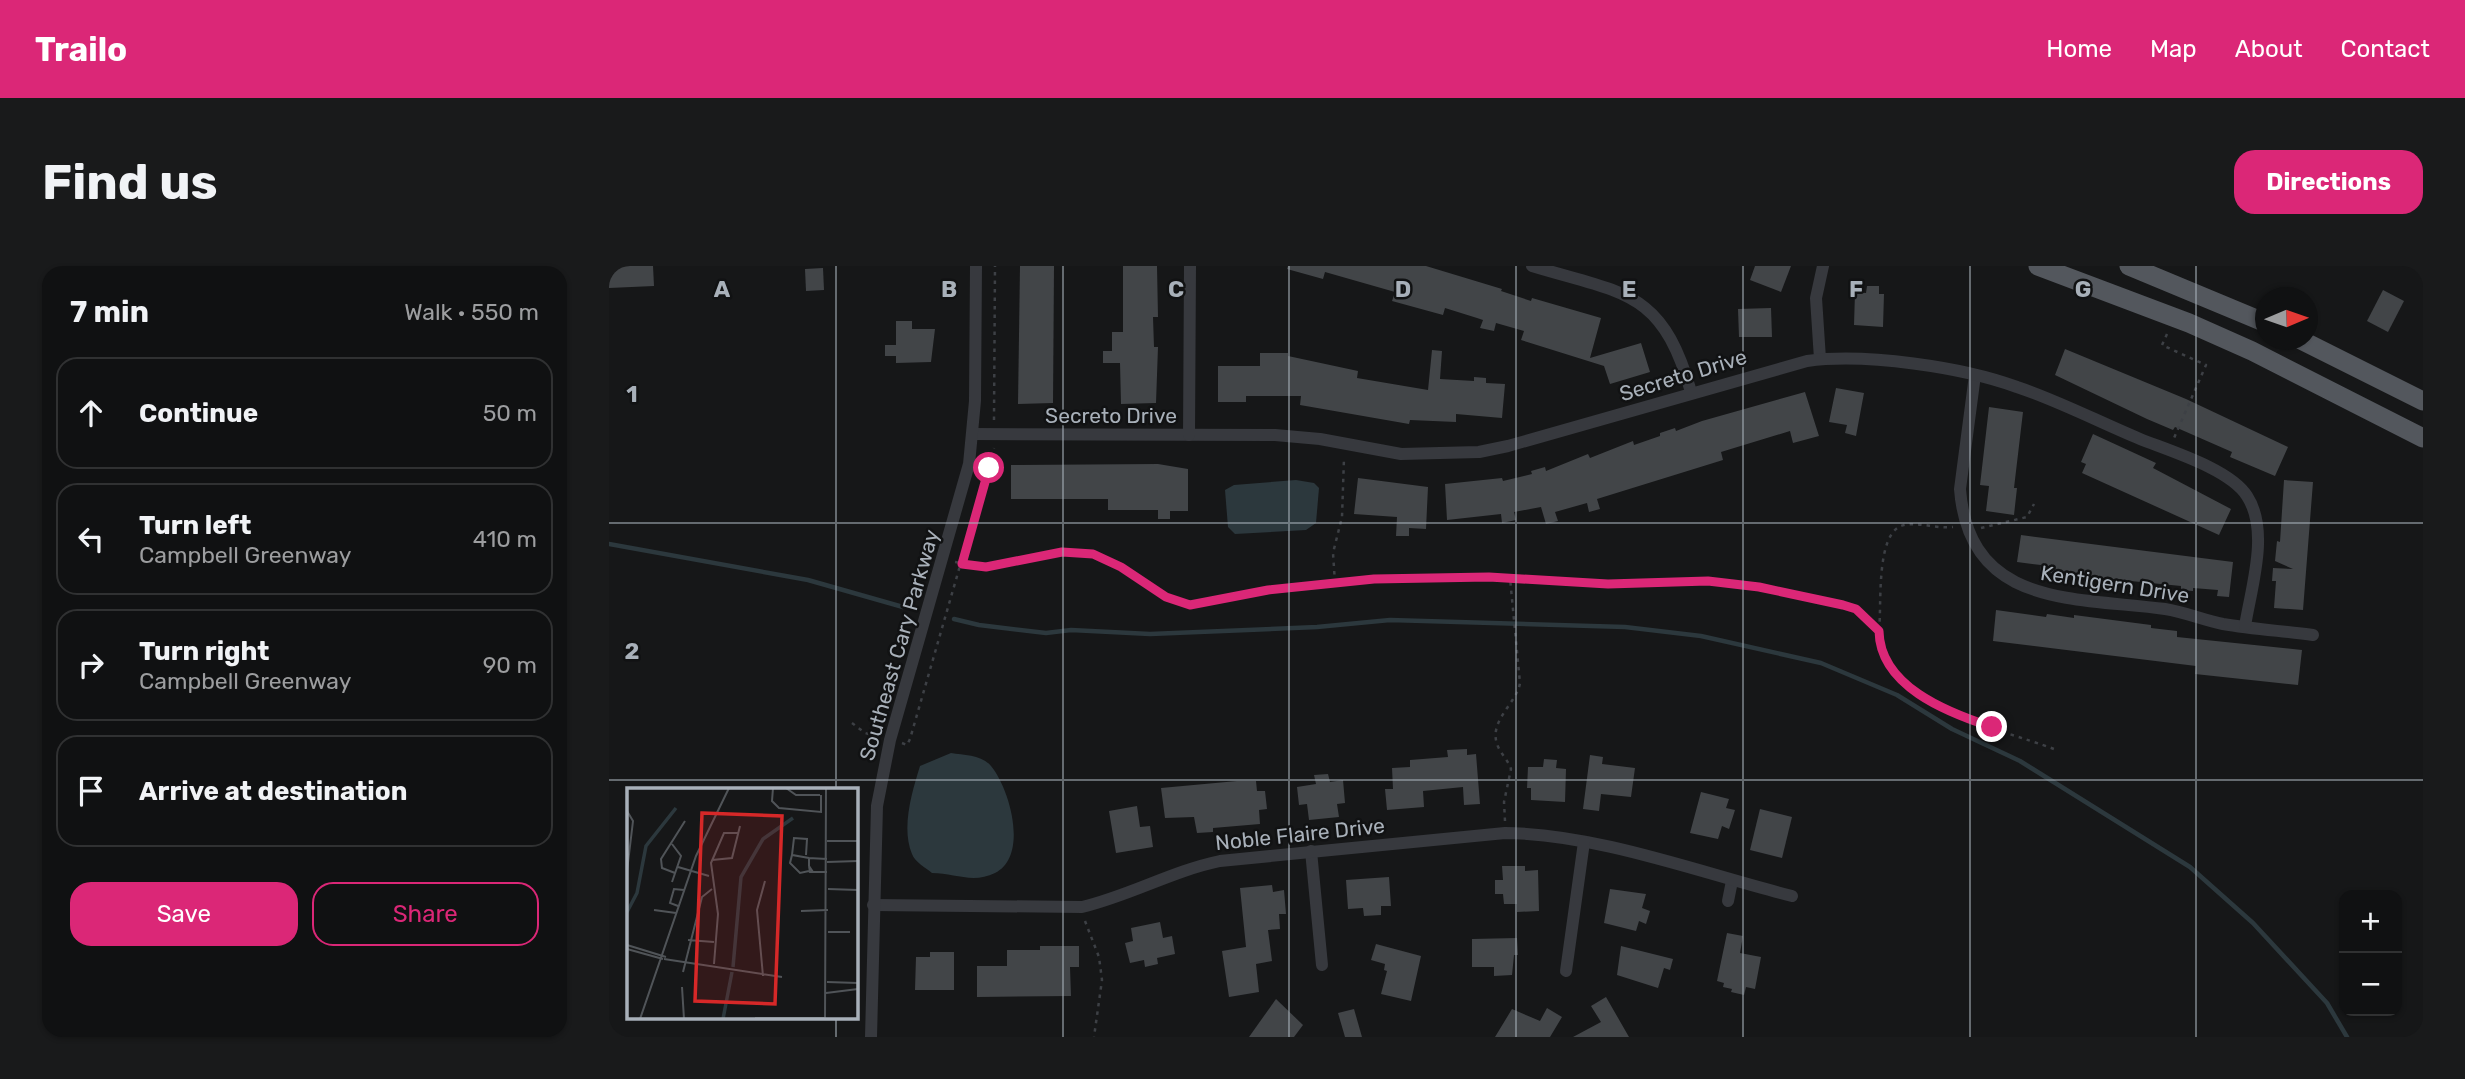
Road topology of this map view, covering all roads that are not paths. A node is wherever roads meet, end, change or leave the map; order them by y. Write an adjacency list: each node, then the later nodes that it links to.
1 (976, 266): 13 (street, Southeast Cary Parkway)
2 (1190, 266): 14 (street)
3 (1532, 266): 11 (street)
4 (1823, 266): 9 (street)
5 (2038, 266): 15 (main road)
6 (2129, 266): 7 (main road)
7 (2255, 318)
8 (2318, 348): 12 (main road)
9 (1820, 359): 10 (street, Secreto Drive); 11 (street, Secreto Drive)
10 (1975, 374): 16 (street, Secreto Drive); 16 (street, Kentigern Drive)
11 (1691, 392): 14 (street, Secreto Drive)
12 (2423, 401)
13 (973, 434): 14 (street, Secreto Drive); 23 (street, Southeast Cary Parkway)
14 (1189, 435)
15 (2423, 438)
16 (2245, 626): 17 (street, Kentigern Drive)
17 (2313, 635)
18 (1584, 842): 19 (street, Noble Flaire Drive); 20 (street, Noble Flaire Drive); 25 (street)
19 (1311, 851): 23 (street, Noble Flaire Drive); 24 (street)
20 (1733, 881): 21 (street, Noble Flaire Drive); 22 (street)
21 (1792, 896)
22 (1728, 901)
23 (873, 905): 26 (street, Southeast Cary Parkway)
24 (1322, 965)
25 (1566, 971)
26 (871, 1037)

